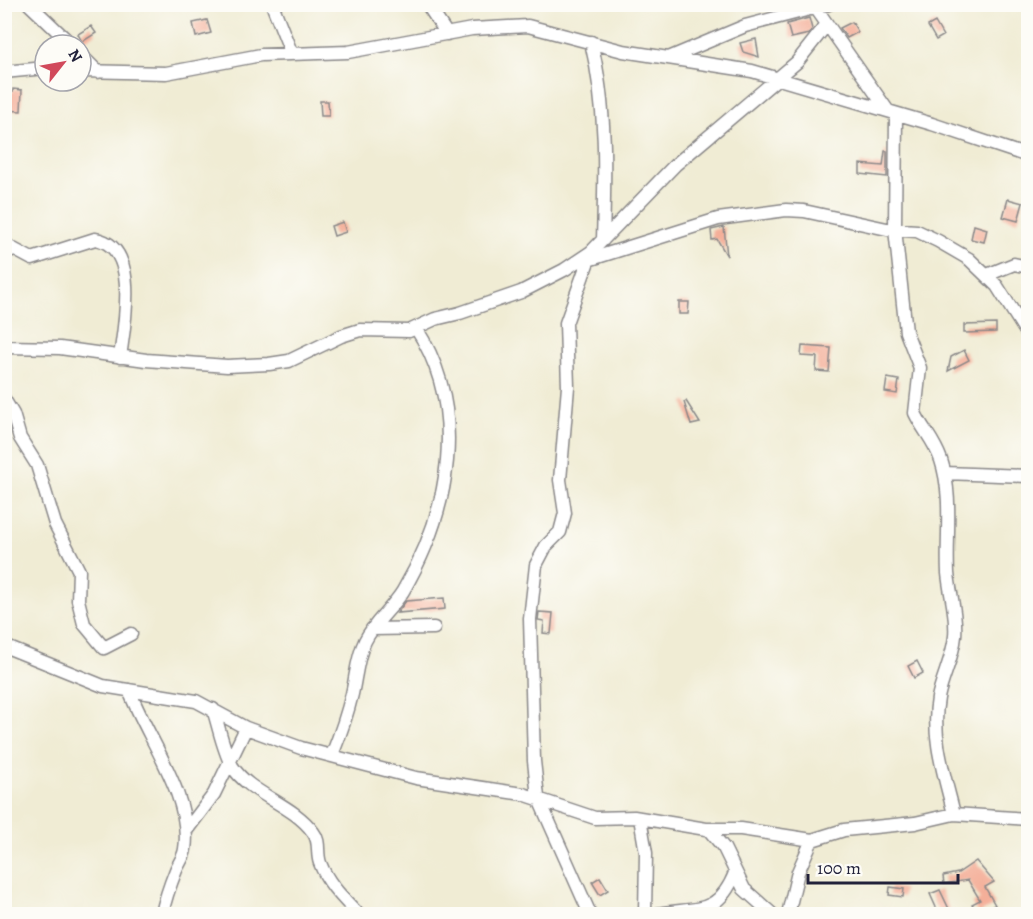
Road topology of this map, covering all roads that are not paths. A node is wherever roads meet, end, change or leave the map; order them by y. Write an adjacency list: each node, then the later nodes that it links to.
1 (29, 4): 6 (street)
2 (272, 4): 9 (street)
3 (428, 4): 7 (street)
4 (821, 5): 5 (street); 10 (street)
5 (827, 24): 16 (street); 17 (street)
6 (59, 33)
7 (447, 34): 8 (street); 9 (street)
8 (591, 42): 10 (street); 20 (street)
9 (291, 52): 15 (street)
10 (669, 57): 16 (street)
11 (93, 67): 15 (street)
12 (33, 69): 13 (street)
13 (4, 72)
14 (93, 72): 15 (street)
15 (98, 72)
16 (779, 78): 17 (street); 20 (street)
17 (892, 112): 18 (street); 19 (street)
18 (1029, 156)
19 (895, 229): 22 (street); 24 (street); 30 (street)
20 (603, 240): 22 (street)
21 (4, 244): 28 (street)
22 (590, 256): 25 (street); 41 (street)
23 (1029, 267): 24 (street)
24 (987, 275): 26 (street)
25 (416, 328): 28 (street); 33 (street)
26 (1029, 334)
27 (4, 347): 28 (street)
28 (120, 357)
29 (4, 399): 34 (street)
30 (945, 473): 31 (street); 42 (street)
31 (1029, 476)
32 (434, 628): 33 (street)
33 (372, 629): 39 (street)
34 (131, 634)
35 (4, 646): 36 (street)
36 (129, 690): 37 (street); 46 (street)
37 (213, 709): 38 (street); 40 (street)
38 (246, 728): 39 (street); 40 (street)
39 (332, 755): 41 (street)
40 (230, 760): 46 (street); 50 (street)
41 (538, 797): 43 (street); 51 (street)
42 (954, 814): 44 (street); 47 (street)
43 (640, 818): 45 (street); 52 (street)
44 (1029, 819)
45 (709, 830): 47 (street); 48 (street)
46 (186, 831): 49 (street)
47 (812, 840): 55 (street)
48 (735, 873): 53 (street); 54 (street)
49 (162, 915)
50 (358, 915)
51 (590, 915)
52 (645, 915)
53 (658, 915)
54 (772, 915)
55 (788, 915)

